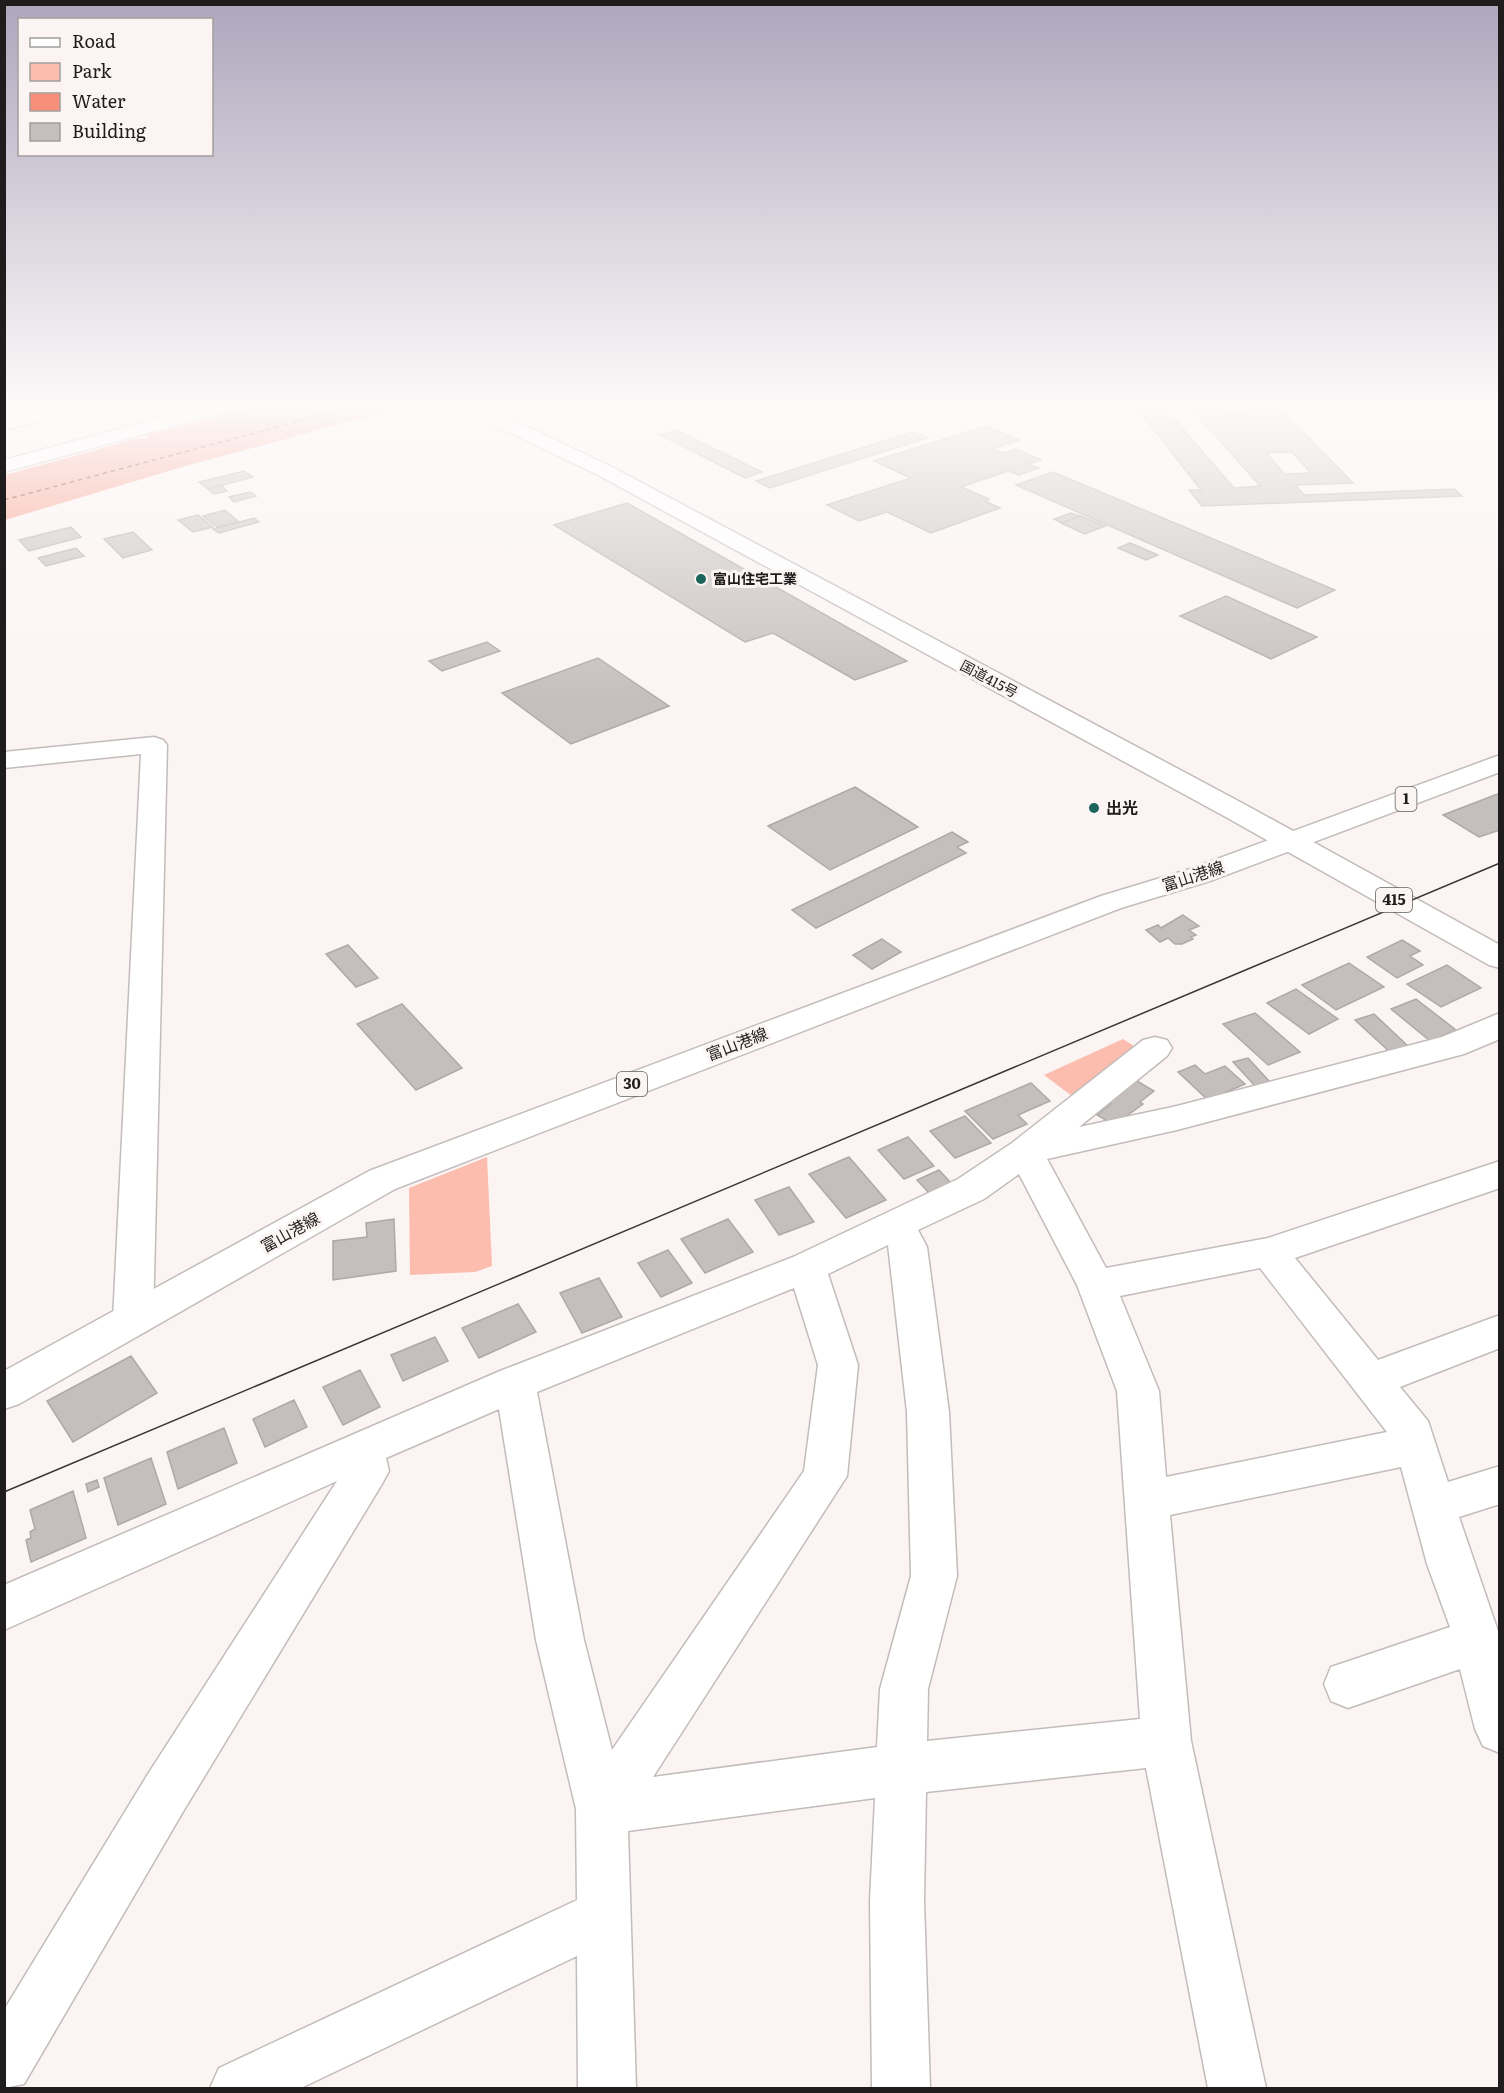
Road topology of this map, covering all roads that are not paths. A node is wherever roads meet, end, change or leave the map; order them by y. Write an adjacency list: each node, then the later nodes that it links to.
1 (671, 506): 5 (main road, 国道415号 / 415)
2 (689, 506): 5 (main road, 国道415号 / 415)
3 (4, 760): 16 (main road)
4 (1500, 763): 5 (main road, 富山港線 / 1)
5 (1300, 837): 6 (main road, 国道415号 / 415); 7 (main road, 国道415号 / 415); 16 (main road, 富山港線 / 30)
6 (1500, 937)
7 (1500, 958)
8 (1493, 1036): 10 (main road)
9 (1155, 1048): 10 (main road)
10 (1024, 1152): 12 (main road); 15 (main road)
11 (1500, 1174): 13 (main road)
12 (896, 1225): 14 (main road); 31 (main road)
13 (1269, 1252): 15 (main road); 18 (main road)
14 (807, 1267): 19 (main road); 32 (main road)
15 (1096, 1285): 24 (main road)
16 (133, 1320): 20 (main road, 富山港線 / 30)
17 (1500, 1331): 18 (main road)
18 (1369, 1381): 21 (main road)
19 (515, 1383): 22 (main road); 32 (main road)
20 (4, 1392)
21 (1416, 1445): 24 (main road); 25 (main road)
22 (363, 1449): 26 (main road); 34 (main road)
23 (1500, 1485): 25 (main road)
24 (1147, 1500): 30 (main road)
25 (1433, 1506): 27 (main road)
26 (4, 1608)
27 (1483, 1629): 28 (main road); 29 (main road)
28 (1348, 1684)
29 (1500, 1729)
30 (1166, 1741): 31 (main road); 38 (main road)
31 (902, 1769): 32 (main road); 37 (main road)
32 (602, 1809): 33 (main road)
33 (603, 1916): 35 (main road); 36 (main road)
34 (4, 2064)
35 (239, 2088)
36 (607, 2088)
37 (901, 2088)
38 (1237, 2088)

